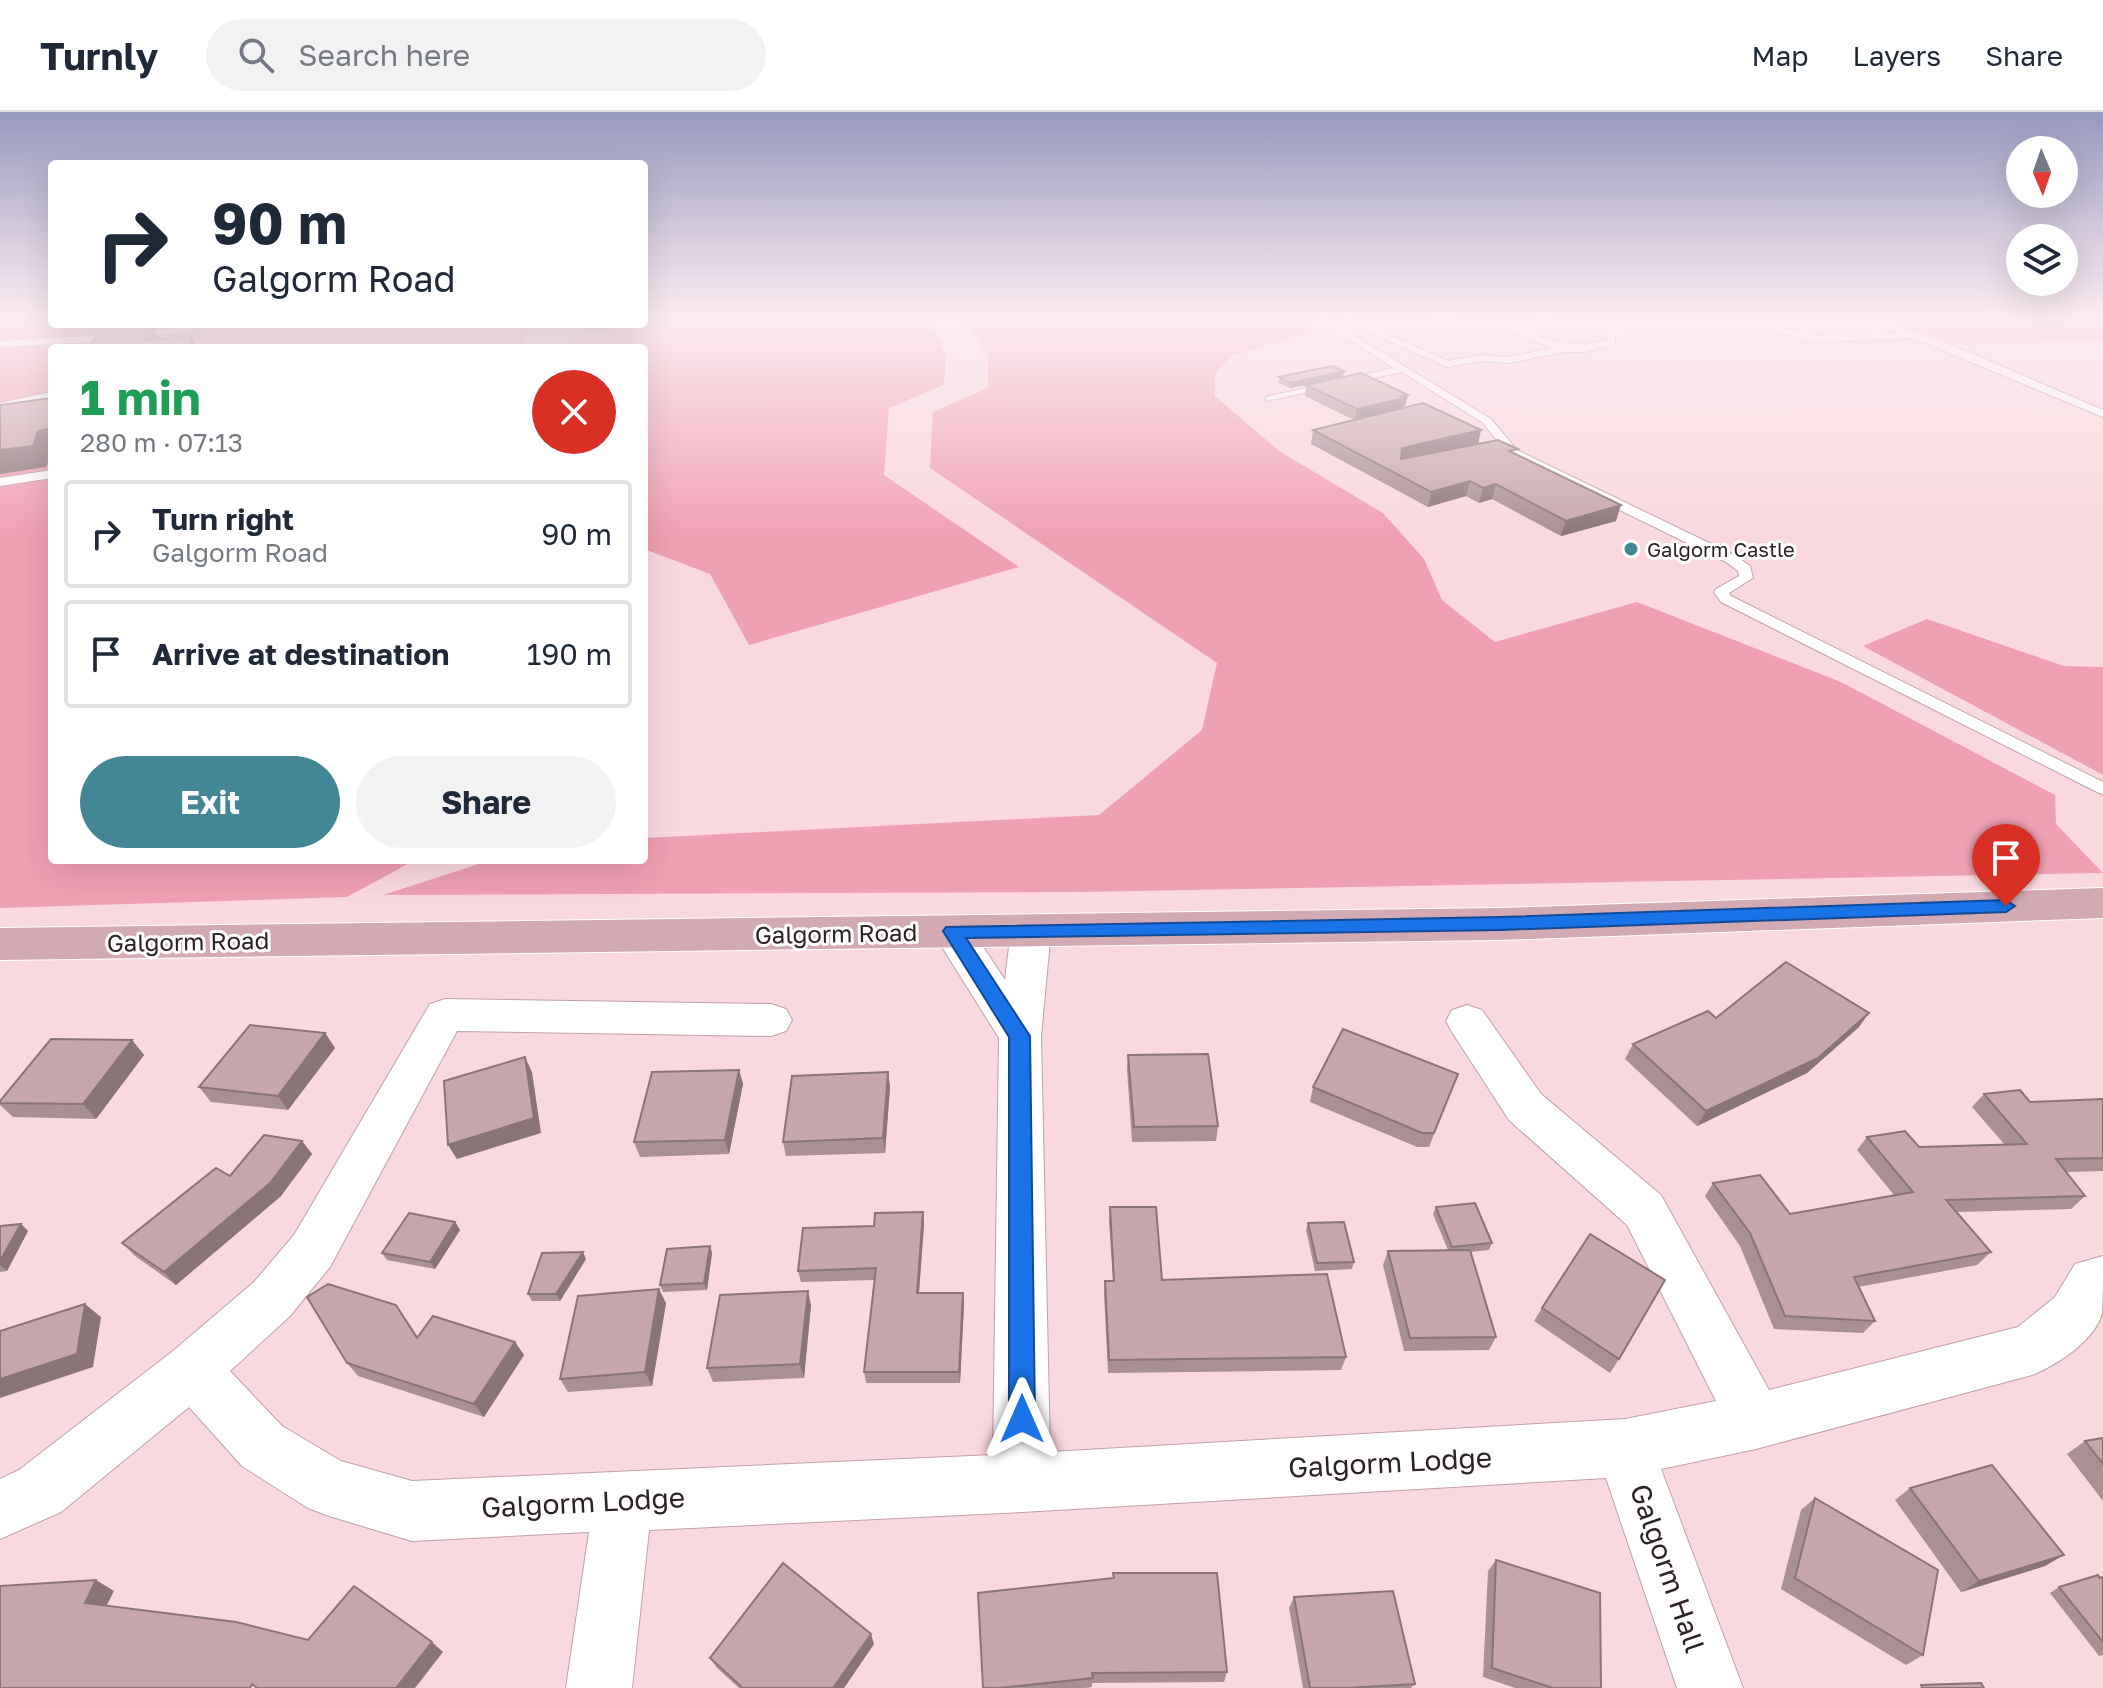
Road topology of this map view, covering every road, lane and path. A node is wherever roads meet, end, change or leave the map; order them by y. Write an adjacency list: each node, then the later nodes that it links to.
1 (1307, 391): 5 (lane)
2 (1439, 391): 6 (lane)
3 (2048, 391): 9 (lane)
4 (48, 396): 8 (lane)
5 (1270, 399)
6 (1458, 402): 7 (lane); 12 (lane)
7 (1443, 405)
8 (0, 406)
9 (2103, 414)
10 (48, 475): 11 (lane)
11 (0, 482)
12 (2103, 789)
13 (2103, 903): 16 (main road, Galgorm Road)
14 (952, 931): 15 (main road, Galgorm Road); 16 (main road, Galgorm Road); 19 (street)
15 (0, 944)
16 (1029, 948): 19 (street)
17 (771, 1020): 21 (street)
18 (1467, 1021): 22 (street)
19 (1020, 1036): 24 (street)
20 (2103, 1280): 22 (street, Galgorm Lodge)
21 (192, 1370): 25 (street, Galgorm Lodge); 26 (street)
22 (1756, 1421): 23 (street, Galgorm Lodge)
23 (1625, 1448): 24 (street, Galgorm Lodge); 28 (street, Galgorm Hall)
24 (1022, 1483): 25 (street, Galgorm Lodge)
25 (623, 1500): 27 (street)
26 (0, 1509)
27 (599, 1688)
28 (1710, 1688)

